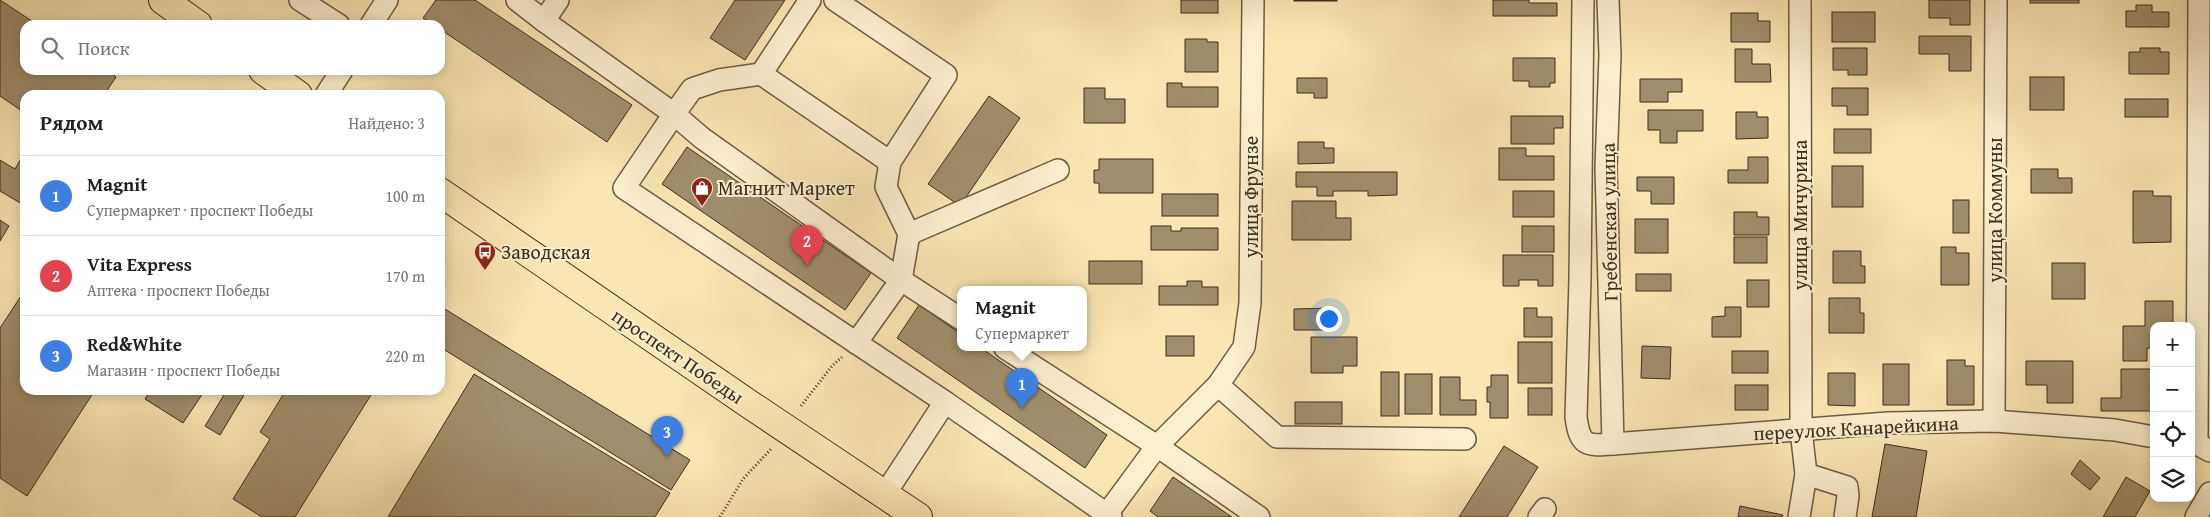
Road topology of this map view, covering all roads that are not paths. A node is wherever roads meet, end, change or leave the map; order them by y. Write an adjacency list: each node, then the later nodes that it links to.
1 (163, 0): 14 (main road)
2 (300, 0): 15 (street)
3 (387, 0): 16 (street)
4 (517, 0): 17 (street)
5 (558, 0): 17 (street)
6 (810, 0): 18 (street)
7 (835, 0): 24 (street)
8 (1253, 0): 32 (street, улица Фрунзе)
9 (1583, 0): 34 (street, Гребенская улица)
10 (1608, 0): 39 (street, Гребенская улица)
11 (1800, 0): 36 (street, улица Мичурина)
12 (1996, 0): 35 (street, улица Коммуны)
13 (2199, 0): 41 (street)
14 (191, 20)
15 (331, 20)
16 (374, 20)
17 (544, 21): 23 (street)
18 (761, 74): 23 (street); 24 (street)
19 (270, 75): 21 (main road)
20 (339, 75): 22 (street)
21 (291, 90)
22 (329, 90)
23 (674, 114): 28 (street); 30 (street)
24 (890, 162): 27 (street)
25 (1058, 170): 27 (street)
26 (445, 195): 44 (main road, проспект Победы)
27 (909, 234): 28 (street)
28 (901, 280): 29 (street); 30 (street)
29 (957, 316)
30 (856, 343): 33 (street)
31 (1011, 351): 40 (street)
32 (1218, 385): 38 (street); 40 (street, улица Фрунзе)
33 (944, 402): 44 (street); 45 (street)
34 (1576, 417): 39 (street, переулок Канарейкина)
35 (1994, 421): 36 (street, переулок Канарейкина); 37 (street, переулок Канарейкина)
36 (1801, 430): 39 (street, переулок Канарейкина); 42 (street, улица Мичурина)
37 (2150, 436)
38 (1465, 439)
39 (1613, 444)
40 (1157, 446): 45 (street, улица Фрунзе); 47 (street)
41 (2199, 446)
42 (1806, 474): 48 (street, улица Мичурина); 49 (street)
43 (2210, 493): 50 (street)
44 (885, 494): 46 (main road, проспект Победы)
45 (1109, 515)
46 (918, 517)
47 (1259, 517)
48 (1799, 517)
49 (1845, 517)
50 (2196, 517)

